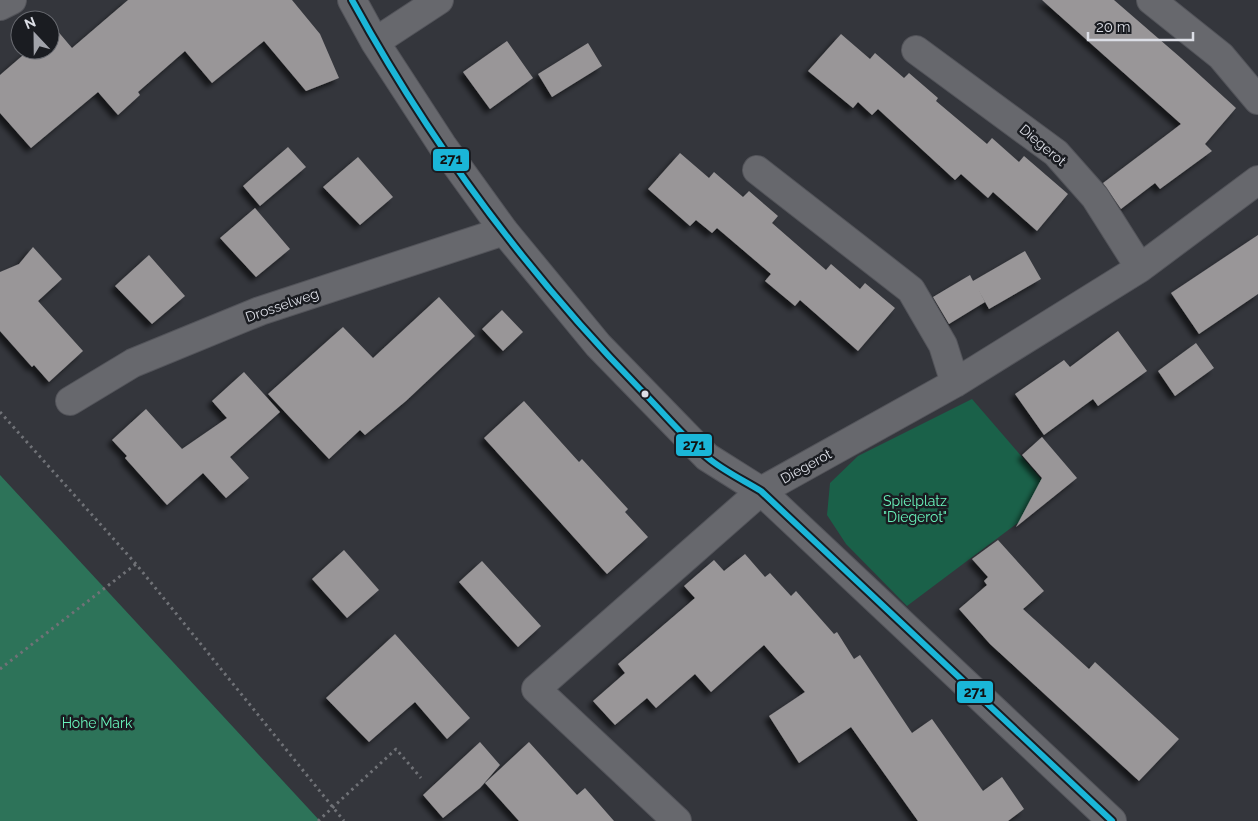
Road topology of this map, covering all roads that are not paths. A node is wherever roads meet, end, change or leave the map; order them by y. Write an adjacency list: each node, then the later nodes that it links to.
1 (12, 0): 5 (street)
2 (352, 0): 6 (street)
3 (439, 0): 6 (street)
4 (1151, 0): 8 (street)
5 (0, 6)
6 (375, 42): 11 (street)
7 (916, 50): 12 (street, Diegerot)
8 (1258, 100)
9 (757, 170): 13 (street)
10 (1258, 180): 12 (street, Diegerot)
11 (504, 231): 14 (street, Drosselweg); 15 (street)
12 (1140, 268): 13 (street, Diegerot)
13 (956, 383): 15 (street, Diegerot)
14 (70, 401)
15 (762, 491): 16 (street, Diegerot); 17 (street)
16 (677, 821)
17 (1112, 821)

